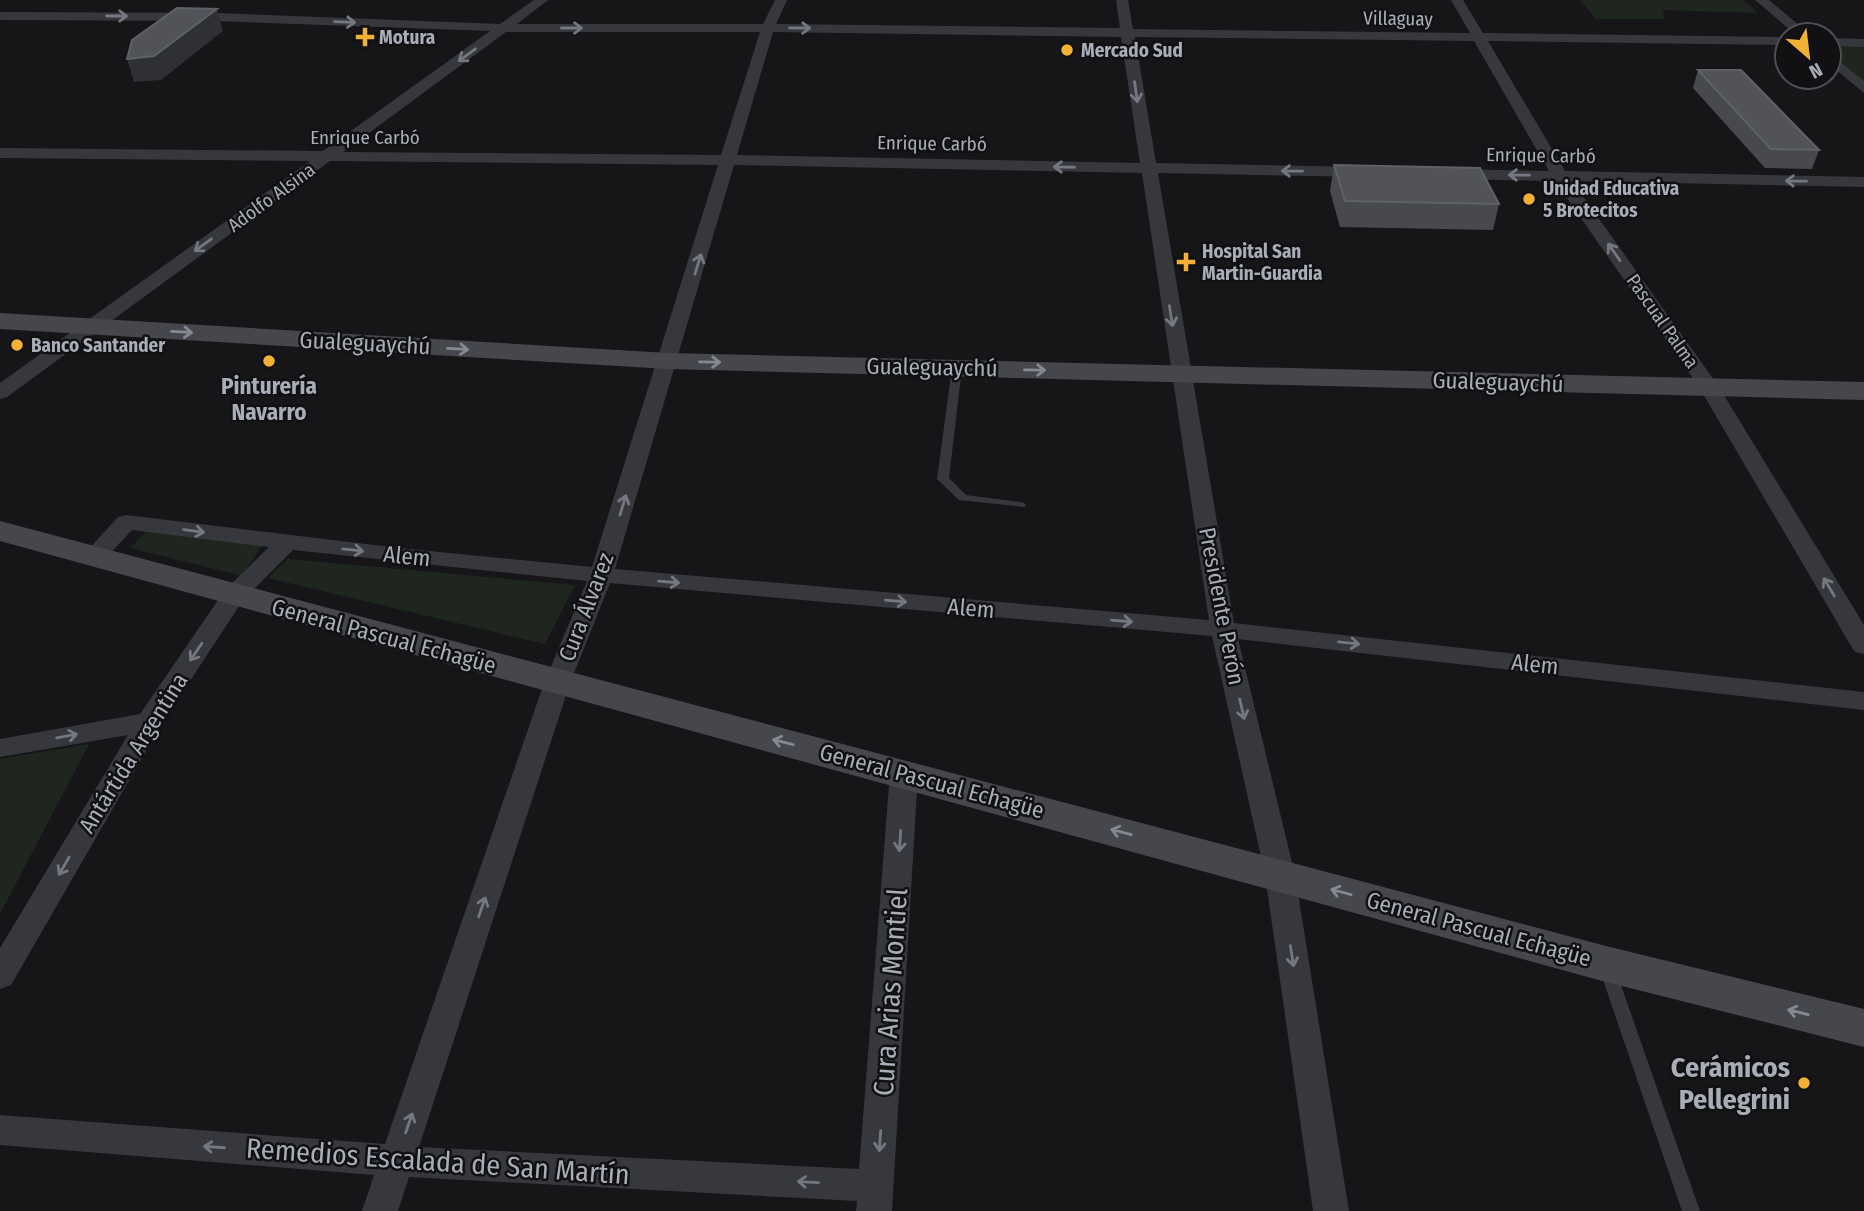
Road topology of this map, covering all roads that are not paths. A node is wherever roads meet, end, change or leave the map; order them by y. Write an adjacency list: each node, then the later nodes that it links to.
1 (89, 0): 9 (street)
2 (542, 0): 12 (street, Adolfo Alsina)
3 (781, 0): 13 (street, Cura Álvarez)
4 (1122, 0): 14 (street, Presidente Perón)
5 (1457, 0): 15 (street, Pascual Palma)
6 (1761, 0): 11 (street)
7 (230, 6): 10 (street)
8 (0, 16): 9 (street, Villaguay)
9 (84, 16): 10 (street, Villaguay, one-way to 10)
10 (215, 17): 12 (street, Villaguay, one-way to 12)
11 (1787, 21)
12 (504, 28): 13 (street, Villaguay, one-way to 13); 22 (street, Adolfo Alsina, one-way to 22)
13 (768, 28): 14 (street, Villaguay, one-way to 14); 23 (street, Cura Álvarez)
14 (1128, 34): 15 (street, Villaguay); 24 (street, Presidente Perón, one-way to 24)
15 (1480, 37): 16 (street, Villaguay); 27 (street, Pascual Palma)
16 (1773, 41)
17 (1843, 42): 18 (street)
18 (1864, 43)
19 (1843, 70): 20 (street)
20 (1864, 89)
21 (0, 152): 22 (street, Enrique Carbó)
22 (324, 158): 23 (street, Enrique Carbó); 30 (street, Adolfo Alsina, one-way to 30)
23 (730, 160): 24 (street, Enrique Carbó, one-way to 23); 31 (street, Cura Álvarez, one-way to 23)
24 (1147, 169): 25 (street, Enrique Carbó, one-way to 24); 33 (street, Presidente Perón, one-way to 33)
25 (1381, 173)
26 (1436, 174): 27 (street, Enrique Carbó, one-way to 26)
27 (1560, 176): 28 (street, Enrique Carbó, one-way to 27); 34 (street, Pascual Palma, one-way to 27)
28 (1864, 182)
29 (0, 321): 30 (street, Gualeguaychú)
30 (90, 327): 31 (street, Gualeguaychú, one-way to 31); 36 (street, Adolfo Alsina)
31 (667, 361): 32 (street, Gualeguaychú, one-way to 32); 41 (street, Cura Álvarez, one-way to 31)
32 (957, 368): 33 (street, Gualeguaychú, one-way to 33); 37 (lane)
33 (1181, 373): 34 (street, Gualeguaychú); 43 (street, Presidente Perón)
34 (1709, 387): 35 (street, Gualeguaychú); 44 (street, Pascual Palma, one-way to 34)
35 (1864, 391)
36 (0, 393)
37 (1020, 505)
38 (0, 531): 40 (street, General Pascual Echagüe)
39 (286, 544): 40 (street, Alem, one-way to 39); 41 (street, Alem, one-way to 41); 42 (street, Antártida Argentina)
40 (94, 557): 42 (street, General Pascual Echagüe)
41 (601, 576): 43 (street, Alem, one-way to 43); 45 (street, Cura Álvarez)
42 (234, 595): 45 (street, General Pascual Echagüe); 47 (street, Antártida Argentina, one-way to 47)
43 (1223, 629): 46 (street, Alem, one-way to 46); 50 (street, Presidente Perón, one-way to 50)
44 (1864, 646)
45 (557, 683): 49 (street, General Pascual Echagüe, one-way to 45); 55 (street, Cura Álvarez, one-way to 45)
46 (1864, 701)
47 (149, 722): 48 (street, one-way to 47); 52 (street, Antártida Argentina, one-way to 52)
48 (0, 748)
49 (904, 773): 50 (street, General Pascual Echagüe, one-way to 49); 56 (street, Cura Arias Montiel, one-way to 56)
50 (1280, 875): 51 (street, General Pascual Echagüe, one-way to 50); 58 (street, Presidente Perón, one-way to 58)
51 (1606, 964): 53 (street, General Pascual Echagüe, one-way to 51); 59 (lane)
52 (0, 976)
53 (1864, 1028)
54 (0, 1130): 55 (street, Remedios Escalada de San Martín, one-way to 54)
55 (397, 1161): 56 (street, Remedios Escalada de San Martín, one-way to 55); 57 (street, Cura Álvarez)
56 (875, 1198)
57 (380, 1211)
58 (1331, 1211)
59 (1691, 1211)

